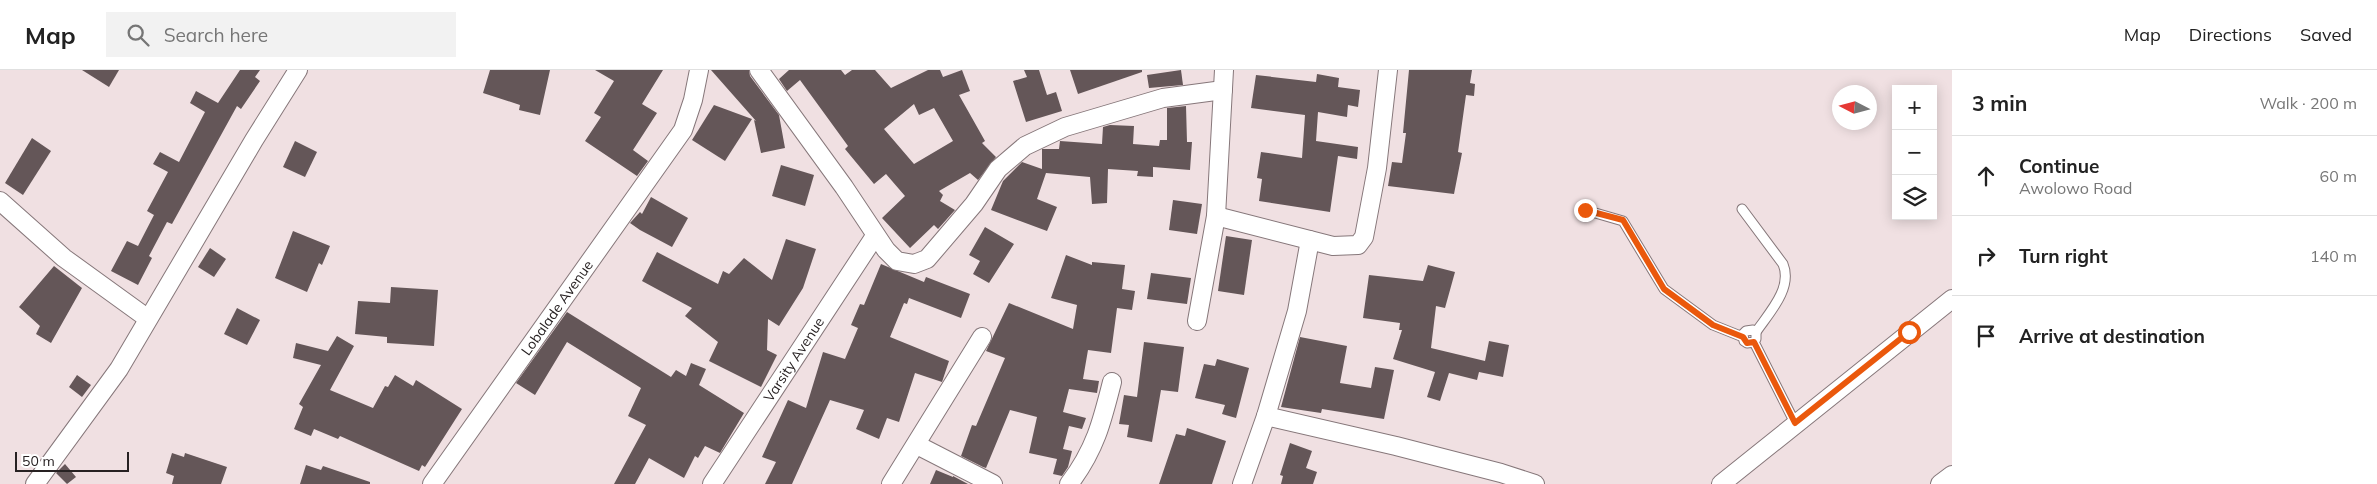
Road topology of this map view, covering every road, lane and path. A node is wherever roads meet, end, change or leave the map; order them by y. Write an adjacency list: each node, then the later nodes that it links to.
1 (298, 70): 14 (street)
2 (699, 70): 26 (street, Lobalade Avenue)
3 (759, 70): 11 (street)
4 (1224, 70): 6 (street)
5 (1388, 70): 12 (street)
6 (1223, 90): 10 (street); 11 (street)
7 (0, 201): 14 (street)
8 (1742, 209): 16 (lane)
9 (1585, 210): 18 (lane)
10 (1216, 216): 12 (street); 15 (street)
11 (875, 236): 27 (street, Varsity Avenue)
12 (1310, 240): 21 (street)
13 (1952, 298): 22 (street)
14 (148, 318): 25 (street)
15 (1197, 321)
16 (1756, 332): 18 (lane); 19 (lane)
17 (982, 337): 23 (street)
18 (1743, 337): 19 (lane)
19 (1754, 342): 22 (lane)
20 (1112, 382): 30 (street)
21 (1266, 416): 31 (street); 32 (street)
22 (1795, 423): 33 (street)
23 (917, 445): 28 (street); 29 (street)
24 (1952, 475): 34 (street)
25 (35, 484)
26 (432, 484)
27 (712, 484)
28 (891, 484)
29 (993, 484)
30 (1068, 484)
31 (1242, 484)
32 (1535, 484)
33 (1721, 484)
34 (1940, 484)

